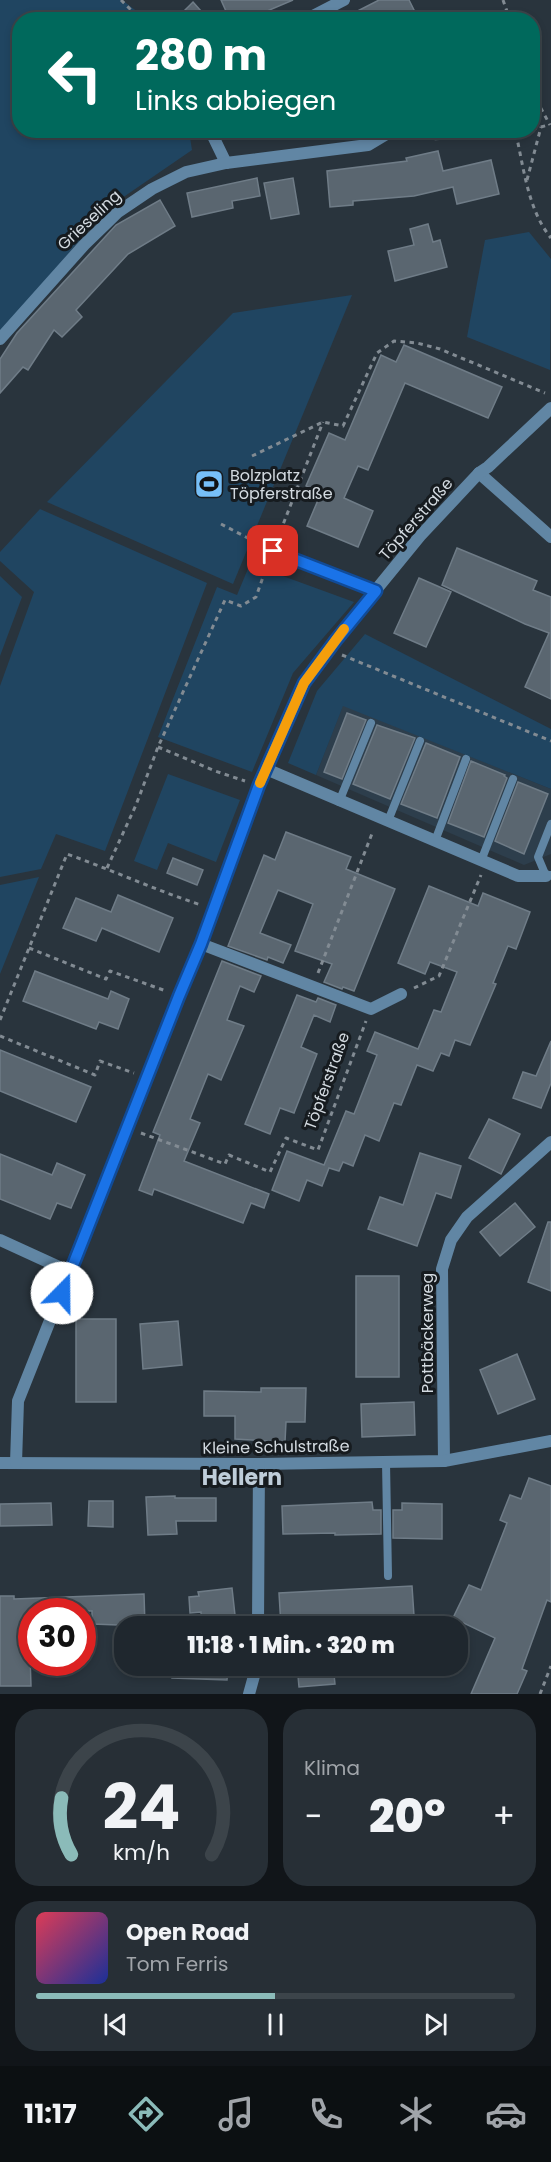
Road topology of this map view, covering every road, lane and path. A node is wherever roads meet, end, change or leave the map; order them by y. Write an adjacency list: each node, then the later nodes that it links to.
1 (120, 0): 3 (path)
2 (344, 0): 4 (street)
3 (133, 12)
4 (321, 12)
5 (540, 106): 6 (path)
6 (550, 124): 7 (path)
7 (541, 127): 8 (path)
8 (540, 131)
9 (214, 138): 15 (street)
10 (380, 138): 15 (street, Grieseling)
11 (429, 138): 12 (path)
12 (449, 138)
13 (517, 138): 16 (path)
14 (538, 138): 16 (path)
15 (226, 163): 18 (street, Grieseling)
16 (527, 181): 17 (path)
17 (551, 238)
18 (0, 339)
19 (551, 395): 21 (path)
20 (551, 408): 23 (street, Töpferstraße)
21 (323, 422): 22 (path); 26 (path)
22 (252, 456)
23 (479, 473): 25 (street); 27 (street, Töpferstraße)
24 (221, 524): 26 (path)
25 (551, 537)
26 (273, 551): 27 (lane); 32 (path)
27 (376, 591): 28 (street, Töpferstraße)
28 (328, 650): 31 (path); 34 (street, Töpferstraße)
29 (371, 723): 37 (lane)
30 (420, 741): 38 (lane)
31 (551, 741)
32 (158, 747): 36 (path); 42 (path)
33 (466, 759): 40 (lane)
34 (266, 769): 36 (street, Töpferstraße); 37 (street)
35 (513, 779): 41 (lane)
36 (259, 785): 44 (street, Töpferstraße)
37 (339, 802): 38 (street)
38 (383, 819): 40 (street); 47 (path)
39 (551, 824): 43 (lane)
40 (435, 841): 41 (street)
41 (483, 862): 43 (street); 48 (path)
42 (107, 868): 44 (path); 46 (path)
43 (548, 876)
44 (214, 909): 45 (street, Töpferstraße)
45 (201, 944): 47 (street); 49 (street, Töpferstraße)
46 (30, 948): 49 (path); 51 (path)
47 (313, 986): 50 (street)
48 (401, 994): 50 (street)
49 (179, 996): 53 (street, Töpferstraße)
50 (371, 1009): 54 (path, Töpferstraße)
51 (0, 1020)
52 (0, 1036): 53 (path)
53 (147, 1078): 54 (street, Töpferstraße)
54 (126, 1128): 57 (street, Töpferstraße)
55 (551, 1142): 59 (street, Pottbäckerweg)
56 (0, 1239): 57 (street)
57 (70, 1272): 62 (street, Töpferstraße)
58 (551, 1441): 59 (street, Kleine Schulstraße)
59 (444, 1461): 60 (street, Kleine Schulstraße)
60 (386, 1462): 63 (street, Kleine Schulstraße); 64 (lane)
61 (0, 1463): 62 (street, Kleine Schulstraße)
62 (16, 1463): 63 (street, Kleine Schulstraße)
63 (259, 1464): 65 (street)
64 (388, 1576)
65 (258, 1616)
66 (551, 1666): 69 (path)
67 (254, 1676): 68 (street)
68 (249, 1694)
69 (540, 1694)

